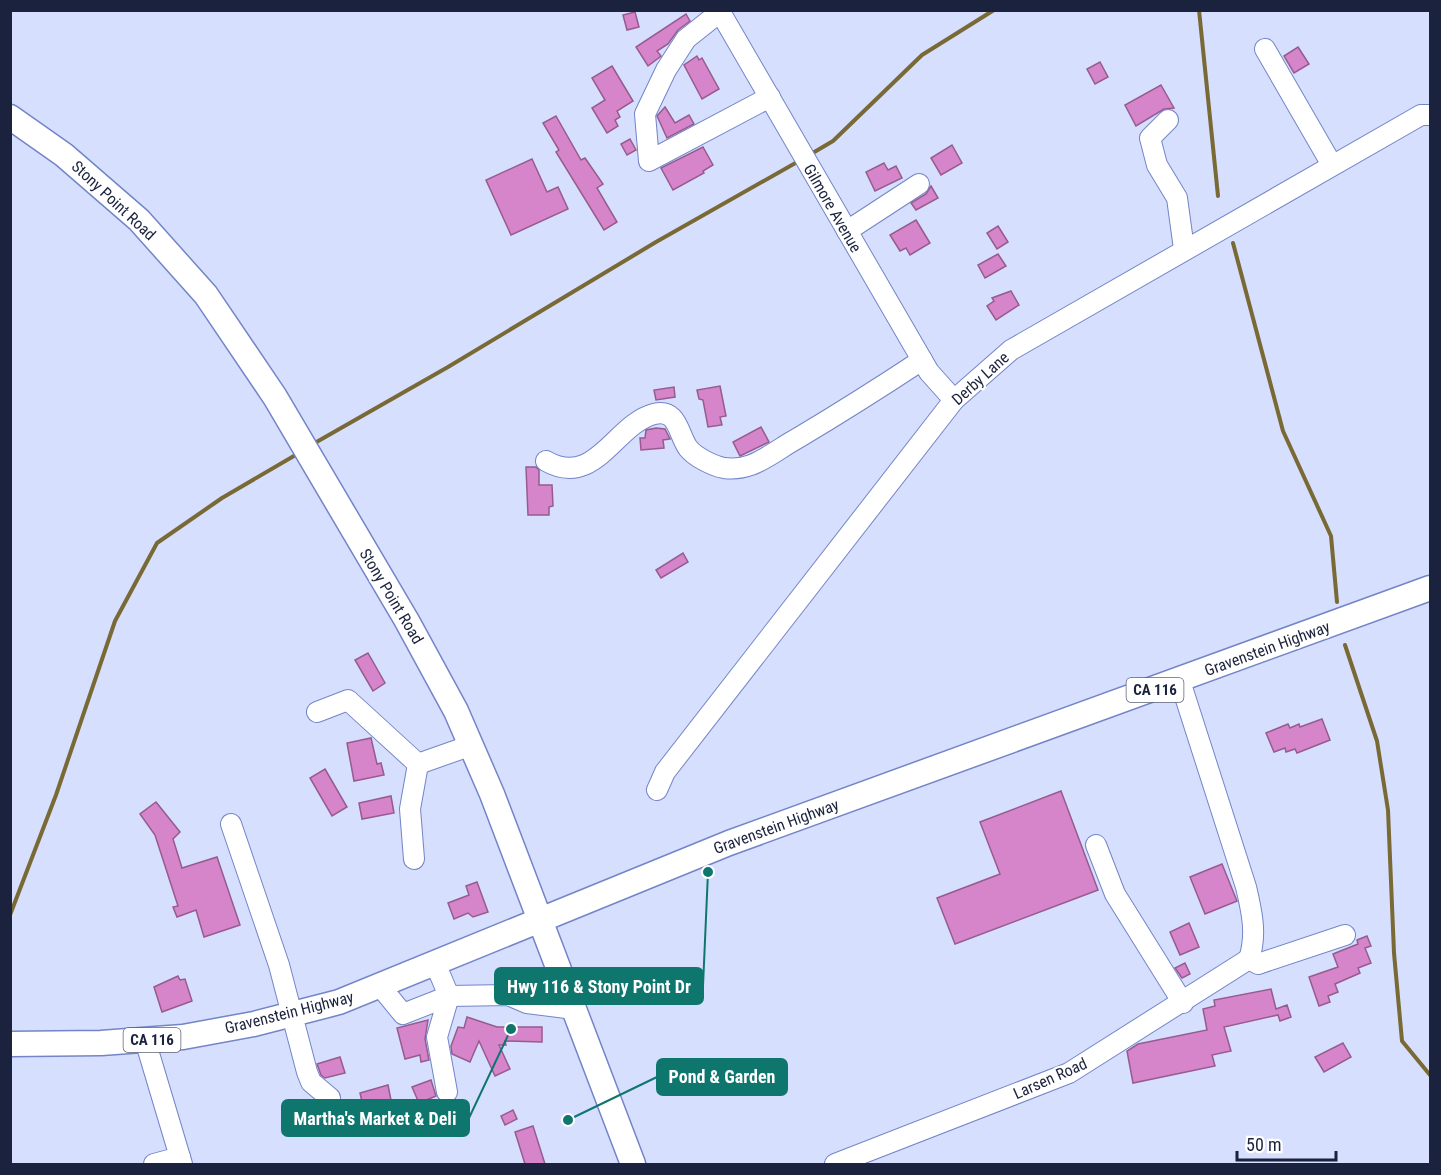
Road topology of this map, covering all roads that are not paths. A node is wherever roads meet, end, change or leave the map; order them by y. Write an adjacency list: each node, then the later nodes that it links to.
1 (720, 11): 3 (street, Gilmore Avenue); 3 (street)
2 (1264, 49): 7 (street)
3 (770, 98): 9 (street, Gilmore Avenue)
4 (1431, 115): 7 (street, Derby Lane)
5 (10, 117): 17 (main road, Stony Point Road)
6 (1168, 120): 10 (street)
7 (1332, 165): 10 (street, Derby Lane)
8 (919, 184): 9 (street)
9 (847, 231): 11 (street, Gilmore Avenue)
10 (1184, 249): 12 (street, Derby Lane)
11 (922, 360): 12 (street, Gilmore Avenue); 13 (street)
12 (954, 400): 19 (street, Derby Lane)
13 (546, 461)
14 (1431, 588): 15 (main road, Gravenstein Highway / CA 116)
15 (1180, 681): 23 (main road, Gravenstein Highway / CA 116); 25 (street)
16 (317, 712): 18 (street)
17 (472, 745): 18 (street); 23 (main road, Stony Point Road)
18 (418, 764): 22 (street)
19 (657, 790)
20 (231, 824): 31 (street)
21 (1096, 845): 29 (street)
22 (414, 859)
23 (540, 920): 26 (main road, Gravenstein Highway / CA 116); 30 (main road, Stony Point Road)
24 (1345, 935): 25 (street)
25 (1249, 959): 29 (street, Larsen Road)
26 (435, 963): 27 (main road, Gravenstein Highway / CA 116); 28 (street)
27 (380, 986): 28 (street); 31 (main road, Gravenstein Highway / CA 116)
28 (449, 996): 30 (street); 34 (street)
29 (1183, 1003): 39 (street, Larsen Road)
30 (574, 1010): 38 (main road, Stony Point Road)
31 (292, 1014): 32 (main road, Gravenstein Highway / CA 116); 35 (street)
32 (145, 1040): 33 (main road, Gravenstein Highway / CA 116); 36 (street)
33 (10, 1044)
34 (447, 1092)
35 (330, 1098)
36 (181, 1161): 37 (street)
37 (154, 1164)
38 (633, 1164)
39 (835, 1164)

